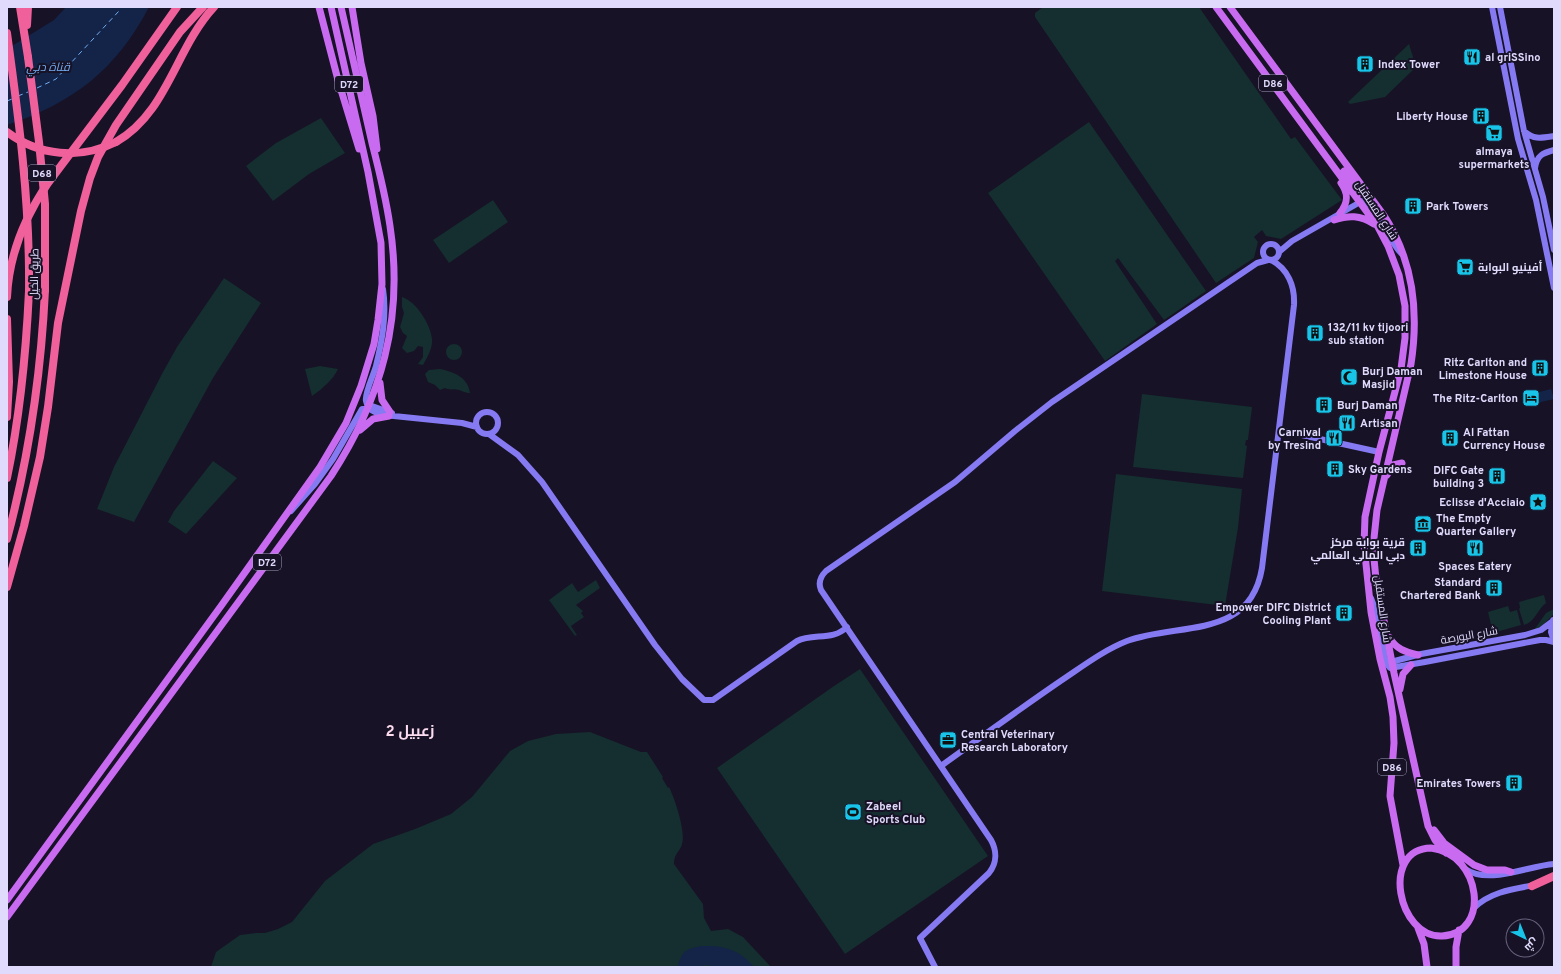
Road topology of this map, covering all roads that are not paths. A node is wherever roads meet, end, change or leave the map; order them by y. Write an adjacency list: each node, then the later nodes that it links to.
1 (20, 7): 14 (highway, طريق الخيل / D68)
2 (28, 7): 14 (highway)
3 (177, 7): 43 (highway)
4 (203, 7): 69 (highway)
5 (214, 7): 16 (highway, bridge)
6 (319, 7): 22 (main road)
7 (331, 7): 22 (main road, D72)
8 (341, 7): 21 (main road, D72)
9 (352, 7): 21 (main road)
10 (1216, 7): 20 (main road, شارع المستقبل / D86)
11 (1230, 7): 24 (main road, شارع المستقبل / D86)
12 (1495, 7): 15 (street); 42 (street)
13 (7, 33): 63 (highway, طريق الخيل / D68, bridge)
14 (28, 57): 66 (highway, طريق الخيل / D68, bridge)
15 (1524, 131): 17 (street); 23 (street)
16 (7, 132)
17 (1554, 136)
18 (1554, 150): 23 (street)
19 (1346, 154): 24 (main road)
20 (1326, 155): 25 (main road); 26 (main road, شارع المستقبل / D86); 28 (main road)
21 (376, 159): 47 (main road, D72)
22 (366, 161): 41 (main road, D72)
23 (1535, 169): 34 (street)
24 (1351, 170): 25 (main road, شارع المستقبل / D86)
25 (1364, 189): 26 (street); 37 (main road, شارع المستقبل / D86)
26 (1362, 202): 27 (main road, شارع المستقبل / D86); 28 (street); 29 (street)
27 (1370, 210): 31 (main road, شارع المستقبل / D86); 37 (street)
28 (1340, 213): 30 (street)
29 (1334, 220): 30 (street); 31 (main road)
30 (1324, 224): 32 (street)
31 (1378, 228): 49 (main road, شارع المستقبل / D86)
32 (1292, 241): 33 (street); 36 (street)
33 (1276, 246): 35 (street); 36 (street)
34 (1554, 250)
35 (1263, 253): 38 (street); 39 (street)
36 (1279, 254): 38 (street); 40 (street)
37 (1404, 256): 44 (main road, شارع المستقبل / D86)
38 (1269, 260): 39 (street); 40 (street)
39 (1257, 263): 71 (street)
40 (1283, 269): 56 (street)
41 (382, 284): 48 (street); 65 (main road, D72)
42 (1554, 288)
43 (7, 297)
44 (1414, 309): 45 (main road); 61 (main road, شارع المستقبل / D86)
45 (1421, 315)
46 (7, 319): 51 (highway)
47 (380, 378): 48 (main road, D72); 50 (main road)
48 (368, 407): 50 (street); 58 (main road, D72); 65 (street)
49 (1390, 410): 60 (main road, شارع المستقبل / D86); 61 (main road)
50 (389, 414): 53 (street); 58 (main road)
51 (7, 416)
52 (477, 418): 53 (street); 54 (street); 55 (street)
53 (462, 423): 54 (street)
54 (477, 427): 57 (street)
55 (497, 428): 57 (street); 59 (street)
56 (1278, 430): 60 (street); 78 (street)
57 (489, 434): 59 (street)
58 (355, 436): 90 (main road, D72)
59 (506, 446): 71 (street)
60 (1379, 452): 75 (main road, شارع المستقبل / D86)
61 (1389, 456): 64 (main road, شارع المستقبل / D86)
62 (1402, 463): 64 (main road)
63 (7, 478)
64 (1384, 478): 68 (main road, شارع المستقبل / D86)
65 (286, 514): 88 (main road, D72)
66 (7, 539)
67 (1381, 568): 68 (main road)
68 (1376, 579): 72 (main road, شارع المستقبل / D86)
69 (7, 584)
70 (1553, 620): 73 (street); 74 (street, شارع البورصة)
71 (847, 627): 78 (street)
72 (1386, 633): 74 (main road); 75 (main road, شارع المستقبل / D86)
73 (1554, 642): 76 (street, شارع البورصة)
74 (1418, 655): 75 (street, شارع البورصة)
75 (1388, 665): 76 (street, شارع البورصة); 77 (main road, شارع المستقبل / D86); 82 (main road, شارع المستقبل / D86)
76 (1411, 665): 77 (main road)
77 (1400, 695): 79 (main road, شارع المستقبل / D86)
78 (941, 766): 93 (street)
79 (1423, 804): 80 (main road, شارع المستقبل / D86); 84 (main road)
80 (1446, 853): 82 (main road); 83 (main road)
81 (1554, 864): 84 (street)
82 (1403, 865): 91 (main road)
83 (1465, 869): 84 (street); 89 (main road)
84 (1511, 872)
85 (1554, 876): 87 (highway)
86 (1554, 881): 87 (street)
87 (1532, 886): 89 (street)
88 (7, 900)
89 (1474, 908): 92 (main road)
90 (7, 917)
91 (1418, 927): 92 (main road); 94 (main road)
92 (1459, 930): 95 (main road)
93 (935, 967)
94 (1427, 967)
95 (1456, 967)

